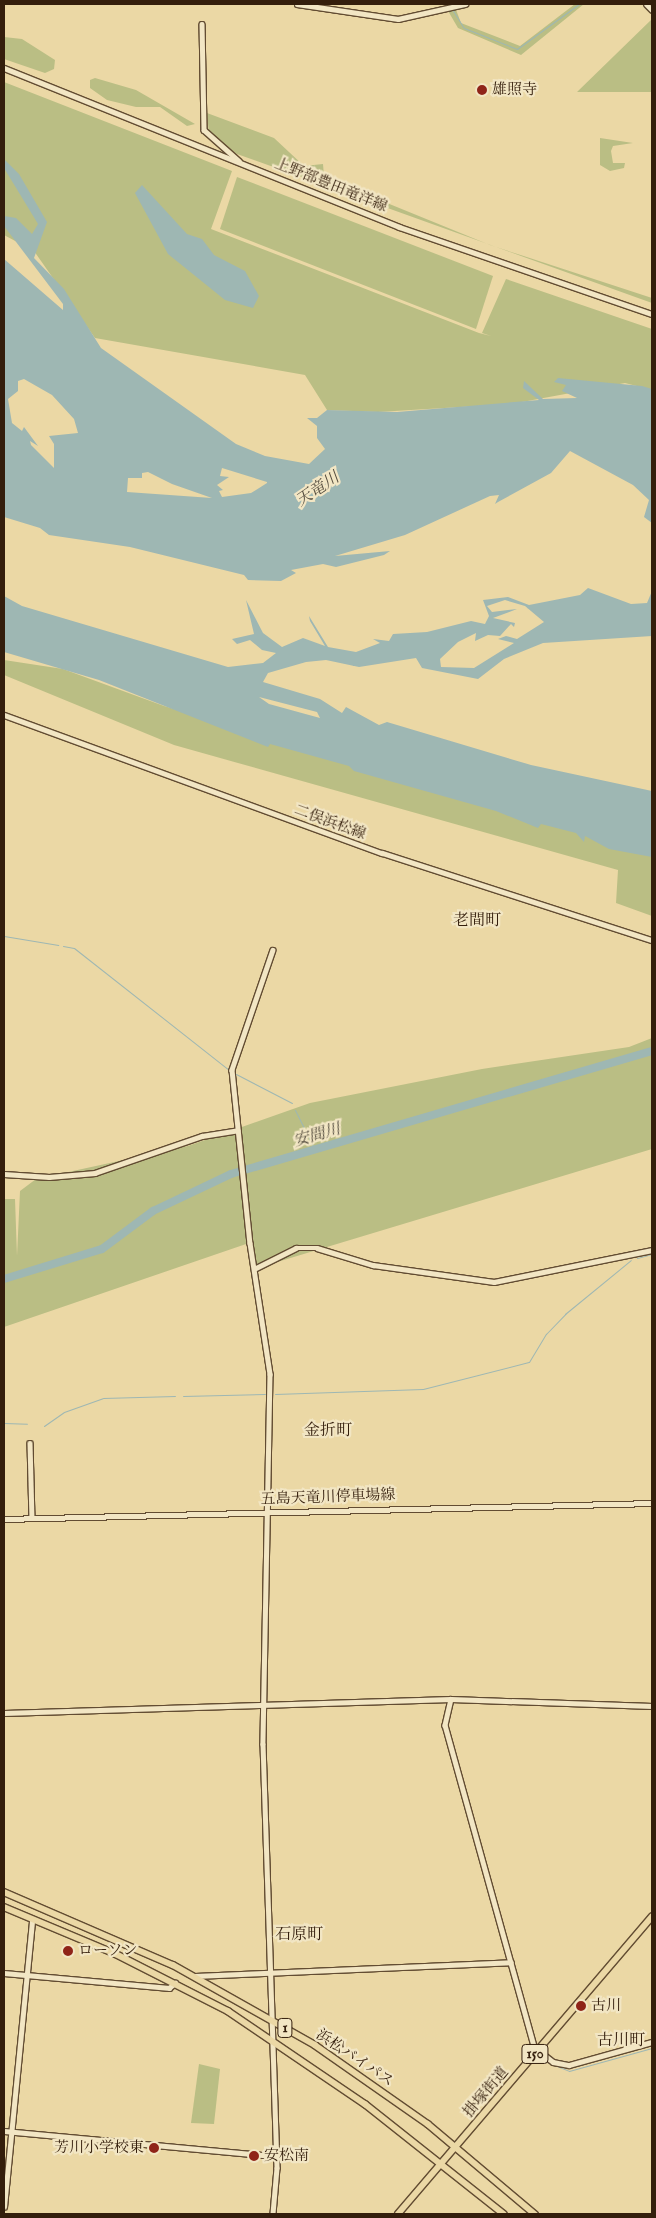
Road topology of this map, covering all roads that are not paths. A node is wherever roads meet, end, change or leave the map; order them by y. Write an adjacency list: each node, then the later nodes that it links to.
1 (297, 4): 2 (street)
2 (465, 4)
3 (646, 4): 4 (main road)
4 (652, 10)
5 (202, 24): 7 (street)
6 (4, 68): 7 (main road, 上野部豊田竜洋線)
7 (240, 162): 8 (main road, 上野部豊田竜洋線)
8 (652, 314)
9 (4, 715): 10 (main road, 二俣浜松線)
10 (652, 940)
11 (273, 950): 12 (street)
12 (238, 1130): 13 (street); 15 (street)
13 (4, 1174)
14 (652, 1250): 15 (street)
15 (254, 1269): 18 (street)
16 (30, 1443): 19 (street)
17 (652, 1503): 18 (main road, 五島天竜川停車場線)
18 (268, 1511): 19 (main road, 五島天竜川停車場線); 22 (street)
19 (32, 1518): 20 (main road, 五島天竜川停車場線)
20 (4, 1519)
21 (451, 1699): 22 (street); 23 (street); 29 (street)
22 (263, 1706): 24 (street); 30 (street)
23 (652, 1706)
24 (4, 1712)
25 (4, 1892): 33 (highway, 浜松バイパス / 1)
26 (4, 1907): 28 (highway, 浜松バイパス / 1)
27 (652, 1917): 38 (highway, 掛塚街道 / 150)
28 (32, 1920): 32 (street); 34 (highway, 浜松バイパス / 1)
29 (511, 1962): 30 (street); 38 (street)
30 (270, 1972): 33 (street); 35 (street)
31 (4, 1973): 32 (street)
32 (26, 1975): 34 (street); 40 (street)
33 (195, 1976): 35 (highway, 浜松バイパス / 1)
34 (175, 1983): 36 (highway, 浜松バイパス / 1)
35 (272, 2020): 36 (street); 41 (highway, 浜松バイパス / 1)
36 (274, 2040): 42 (street); 43 (highway, 浜松バイパス / 1)
37 (652, 2042): 38 (street)
38 (538, 2051): 41 (highway, 掛塚街道 / 150)
39 (4, 2131): 40 (street)
40 (13, 2132): 42 (street); 44 (street)
41 (456, 2147): 43 (highway, 掛塚街道 / 150); 48 (highway, 浜松バイパス / 1)
42 (276, 2156): 45 (street)
43 (441, 2165): 46 (highway, 掛塚街道 / 150); 47 (highway, 浜松バイパス / 1)
44 (4, 2207)
45 (273, 2214)
46 (398, 2214)
47 (504, 2214)
48 (535, 2214)

